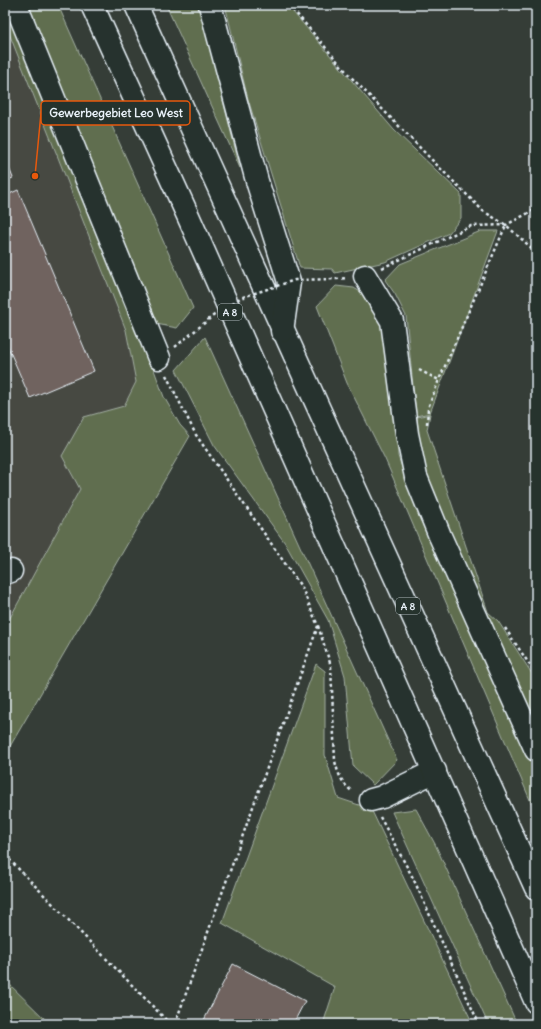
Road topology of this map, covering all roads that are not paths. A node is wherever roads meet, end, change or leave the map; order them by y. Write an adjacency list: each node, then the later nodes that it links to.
1 (16, 5): 7 (main road)
2 (92, 5): 9 (main road, A 8)
3 (136, 5): 6 (main road, A 8)
4 (210, 5): 6 (main road)
5 (365, 276): 8 (main road)
6 (282, 331): 11 (main road, A 8)
7 (167, 352)
8 (536, 750)
9 (435, 771): 10 (main road); 12 (main road, A 8)
10 (371, 800)
11 (536, 888)
12 (536, 1002)

